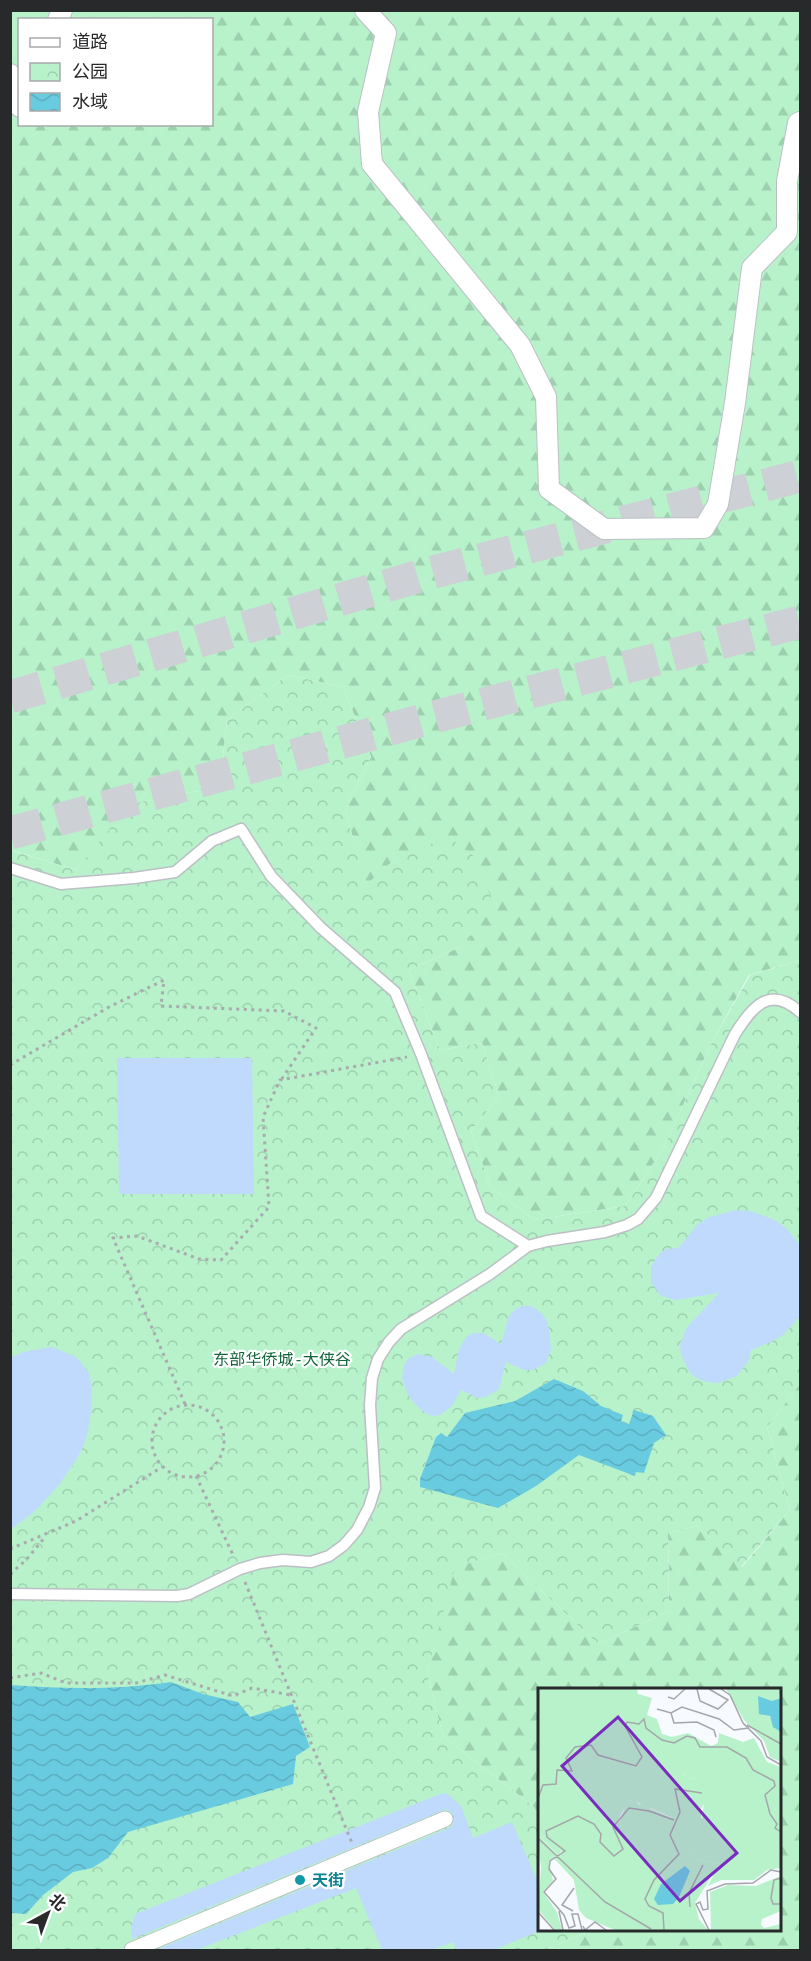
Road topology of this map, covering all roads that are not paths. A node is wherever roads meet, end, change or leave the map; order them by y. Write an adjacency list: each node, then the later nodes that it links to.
1 (365, 10): 4 (street)
2 (10, 74): 3 (street)
3 (18, 104)
4 (801, 122)
5 (10, 868): 7 (lane)
6 (801, 1012): 7 (lane)
7 (528, 1246): 8 (lane)
8 (10, 1594)
9 (446, 1819): 10 (street)
10 (132, 1950)

